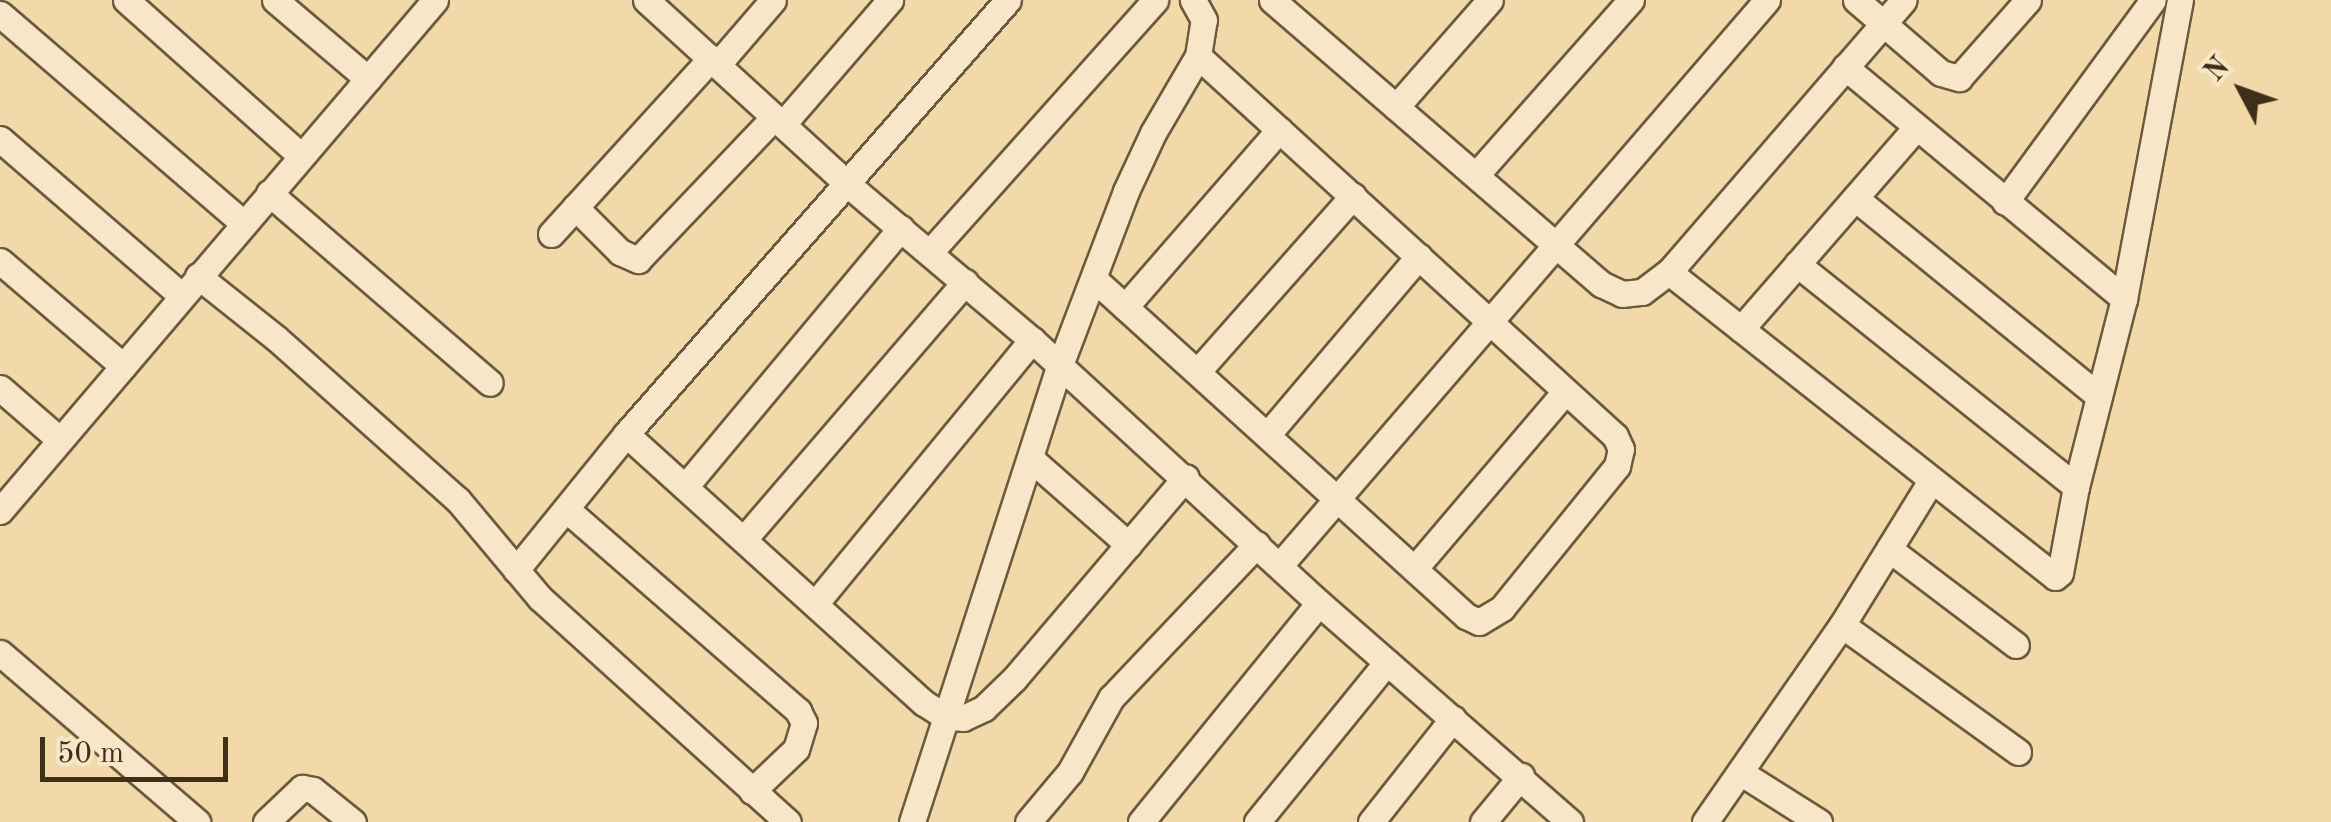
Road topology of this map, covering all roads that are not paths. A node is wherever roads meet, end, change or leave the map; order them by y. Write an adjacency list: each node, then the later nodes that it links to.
1 (126, 0): 31 (street)
2 (275, 0): 25 (street)
3 (773, 0): 23 (street)
4 (890, 0): 27 (street)
5 (1008, 0): 33 (street)
6 (1155, 0): 43 (street)
7 (1193, 0): 22 (street)
8 (1272, 0): 26 (street)
9 (1490, 0): 26 (street)
10 (1631, 0): 32 (street)
11 (1767, 0): 42 (street)
12 (1856, 0): 21 (street)
13 (1904, 0): 21 (street)
14 (1994, 0): 19 (street)
15 (2153, 0): 37 (street)
16 (2180, 0): 51 (street)
17 (431, 1): 25 (street)
18 (656, 3): 23 (street)
19 (2020, 10): 21 (street)
20 (0, 14): 39 (street)
21 (1883, 23): 24 (street)
22 (1198, 56): 29 (street); 48 (street)
23 (715, 61): 27 (street); 38 (street)
24 (1845, 67): 28 (street); 47 (street)
25 (368, 79): 31 (street)
26 (1396, 107): 32 (street)
27 (779, 120): 33 (street); 38 (street)
28 (1915, 129): 36 (street); 37 (street)
29 (1279, 130): 35 (street); 52 (street)
30 (0, 139): 50 (street)
31 (300, 156): 34 (street)
32 (1476, 175): 42 (street)
33 (844, 182): 40 (street); 63 (street)
34 (270, 193): 39 (street); 59 (street)
35 (1353, 196): 44 (street); 58 (street)
36 (1855, 198): 46 (street); 62 (street)
37 (2005, 202): 51 (street)
38 (575, 206): 41 (street)
39 (243, 224): 50 (street)
40 (901, 228): 43 (street); 69 (street)
41 (551, 234)
42 (1556, 243): 47 (street); 53 (street)
43 (930, 252): 49 (street)
44 (1419, 256): 53 (street); 64 (street)
45 (0, 261): 57 (street)
46 (1797, 264): 54 (street); 70 (street)
47 (1669, 272): 54 (street)
48 (1094, 279): 52 (street); 56 (street)
49 (965, 282): 55 (street); 74 (street)
50 (190, 286): 57 (street); 80 (street)
51 (2124, 299): 62 (street)
52 (1125, 306): 58 (street)
53 (1490, 324): 61 (street); 71 (street)
54 (1741, 329): 68 (street)
55 (1032, 340): 56 (street); 82 (street)
56 (1060, 365): 66 (street); 67 (street)
57 (122, 366): 65 (street)
58 (1198, 372): 64 (street)
59 (490, 383)
60 (0, 388): 65 (street)
61 (1564, 393): 79 (street); 79 (street)
62 (2099, 396): 70 (street)
63 (626, 434): 69 (street); 72 (street)
64 (1268, 434): 71 (street)
65 (60, 440): 73 (street)
66 (1030, 459): 76 (street); 87 (street)
67 (1186, 477): 75 (street); 76 (street)
68 (1931, 480): 70 (street); 77 (street)
69 (685, 487): 74 (street)
70 (2076, 487)
71 (1338, 497): 78 (street); 79 (street)
72 (566, 508): 80 (street); 92 (street)
73 (0, 511)
74 (744, 540): 82 (street)
75 (1257, 544): 78 (street); 98 (street)
76 (1128, 545): 87 (street)
77 (1889, 549): 83 (street); 84 (street)
78 (1280, 565): 81 (street)
79 (1415, 568)
80 (516, 570): 92 (street)
81 (1318, 603): 86 (street); 99 (street)
82 (815, 604): 87 (street)
83 (1842, 625): 89 (street); 90 (street)
84 (2016, 645)
85 (0, 653): 93 (street)
86 (1387, 662): 88 (street); 100 (street)
87 (946, 717): 97 (street)
88 (1454, 718): 91 (street); 101 (street)
89 (2018, 752)
90 (1742, 774): 104 (street); 105 (street)
91 (1521, 776): 102 (street); 103 (street)
92 (752, 791): 96 (street)
93 (197, 822)
94 (266, 822): 95 (street)
95 (353, 822)
96 (788, 822)
97 (912, 822)
98 (1028, 822)
99 (1142, 822)
100 (1256, 822)
101 (1371, 822)
102 (1483, 822)
103 (1570, 822)
104 (1705, 822)
105 (1819, 822)

